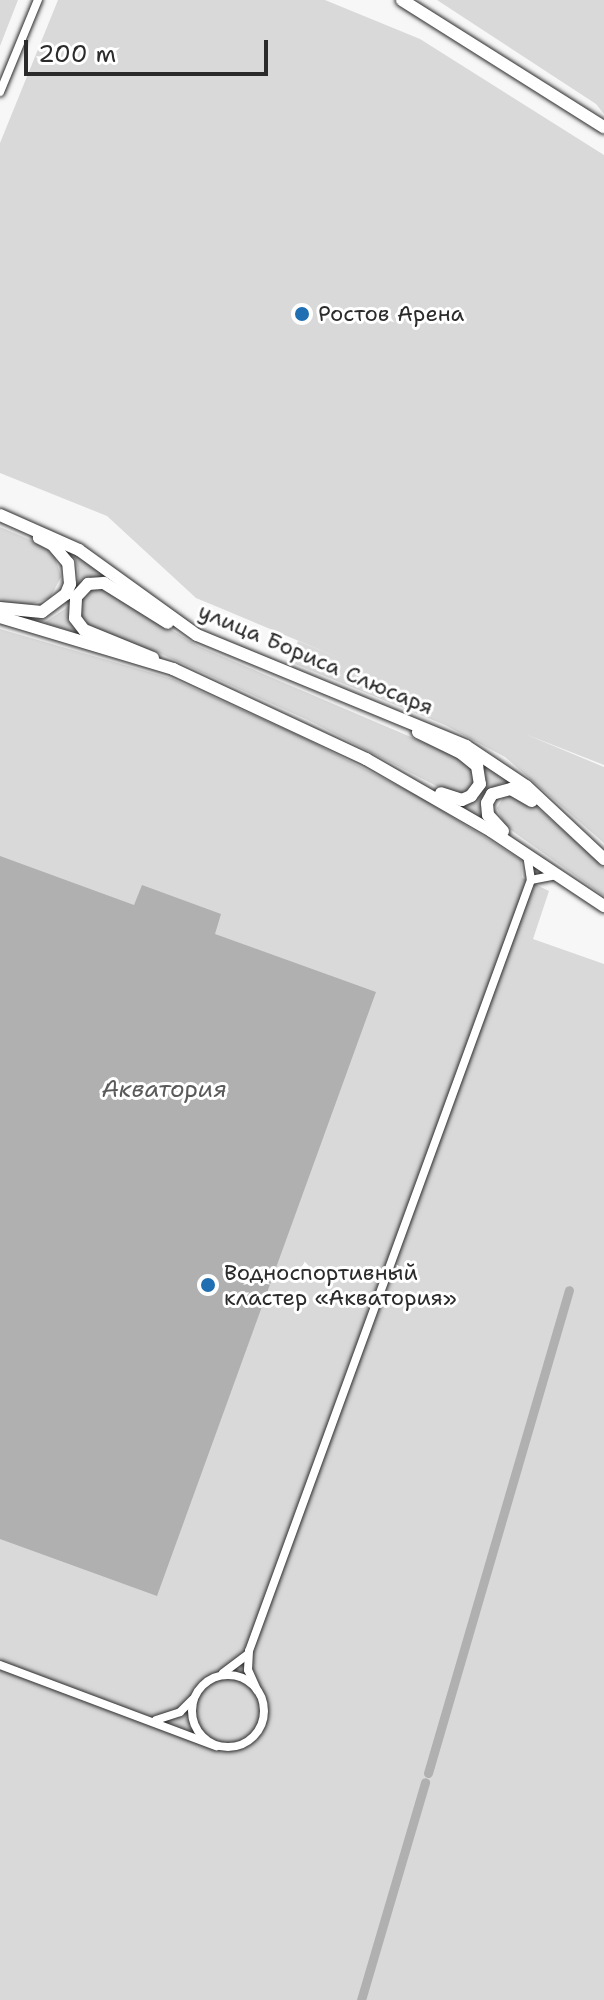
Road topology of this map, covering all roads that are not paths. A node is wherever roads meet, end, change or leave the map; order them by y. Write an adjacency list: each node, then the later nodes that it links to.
1 (38, 0): 3 (street)
2 (402, 0): 4 (main road)
3 (0, 92)
4 (604, 127)
5 (0, 515): 9 (main road, улица Бориса Слюсаря)
6 (0, 522): 7 (main road)
7 (0, 608)
8 (0, 617): 10 (main road)
9 (197, 635): 10 (main road); 11 (main road, улица Бориса Слюсаря)
10 (173, 669): 12 (main road)
11 (408, 719): 12 (main road); 13 (main road, улица Бориса Слюсаря)
12 (399, 776): 14 (main road)
13 (566, 825): 14 (main road); 15 (main road, улица Бориса Слюсаря)
14 (529, 855): 16 (main road); 17 (street)
15 (604, 859)
16 (559, 875): 17 (street); 18 (main road)
17 (531, 880): 19 (street)
18 (604, 906)
19 (249, 1651): 21 (street); 22 (street)
20 (0, 1665): 24 (street)
21 (217, 1676): 22 (street); 23 (street)
22 (257, 1690): 25 (street)
23 (194, 1696): 24 (street); 25 (street)
24 (148, 1720): 25 (street)
25 (216, 1746)

